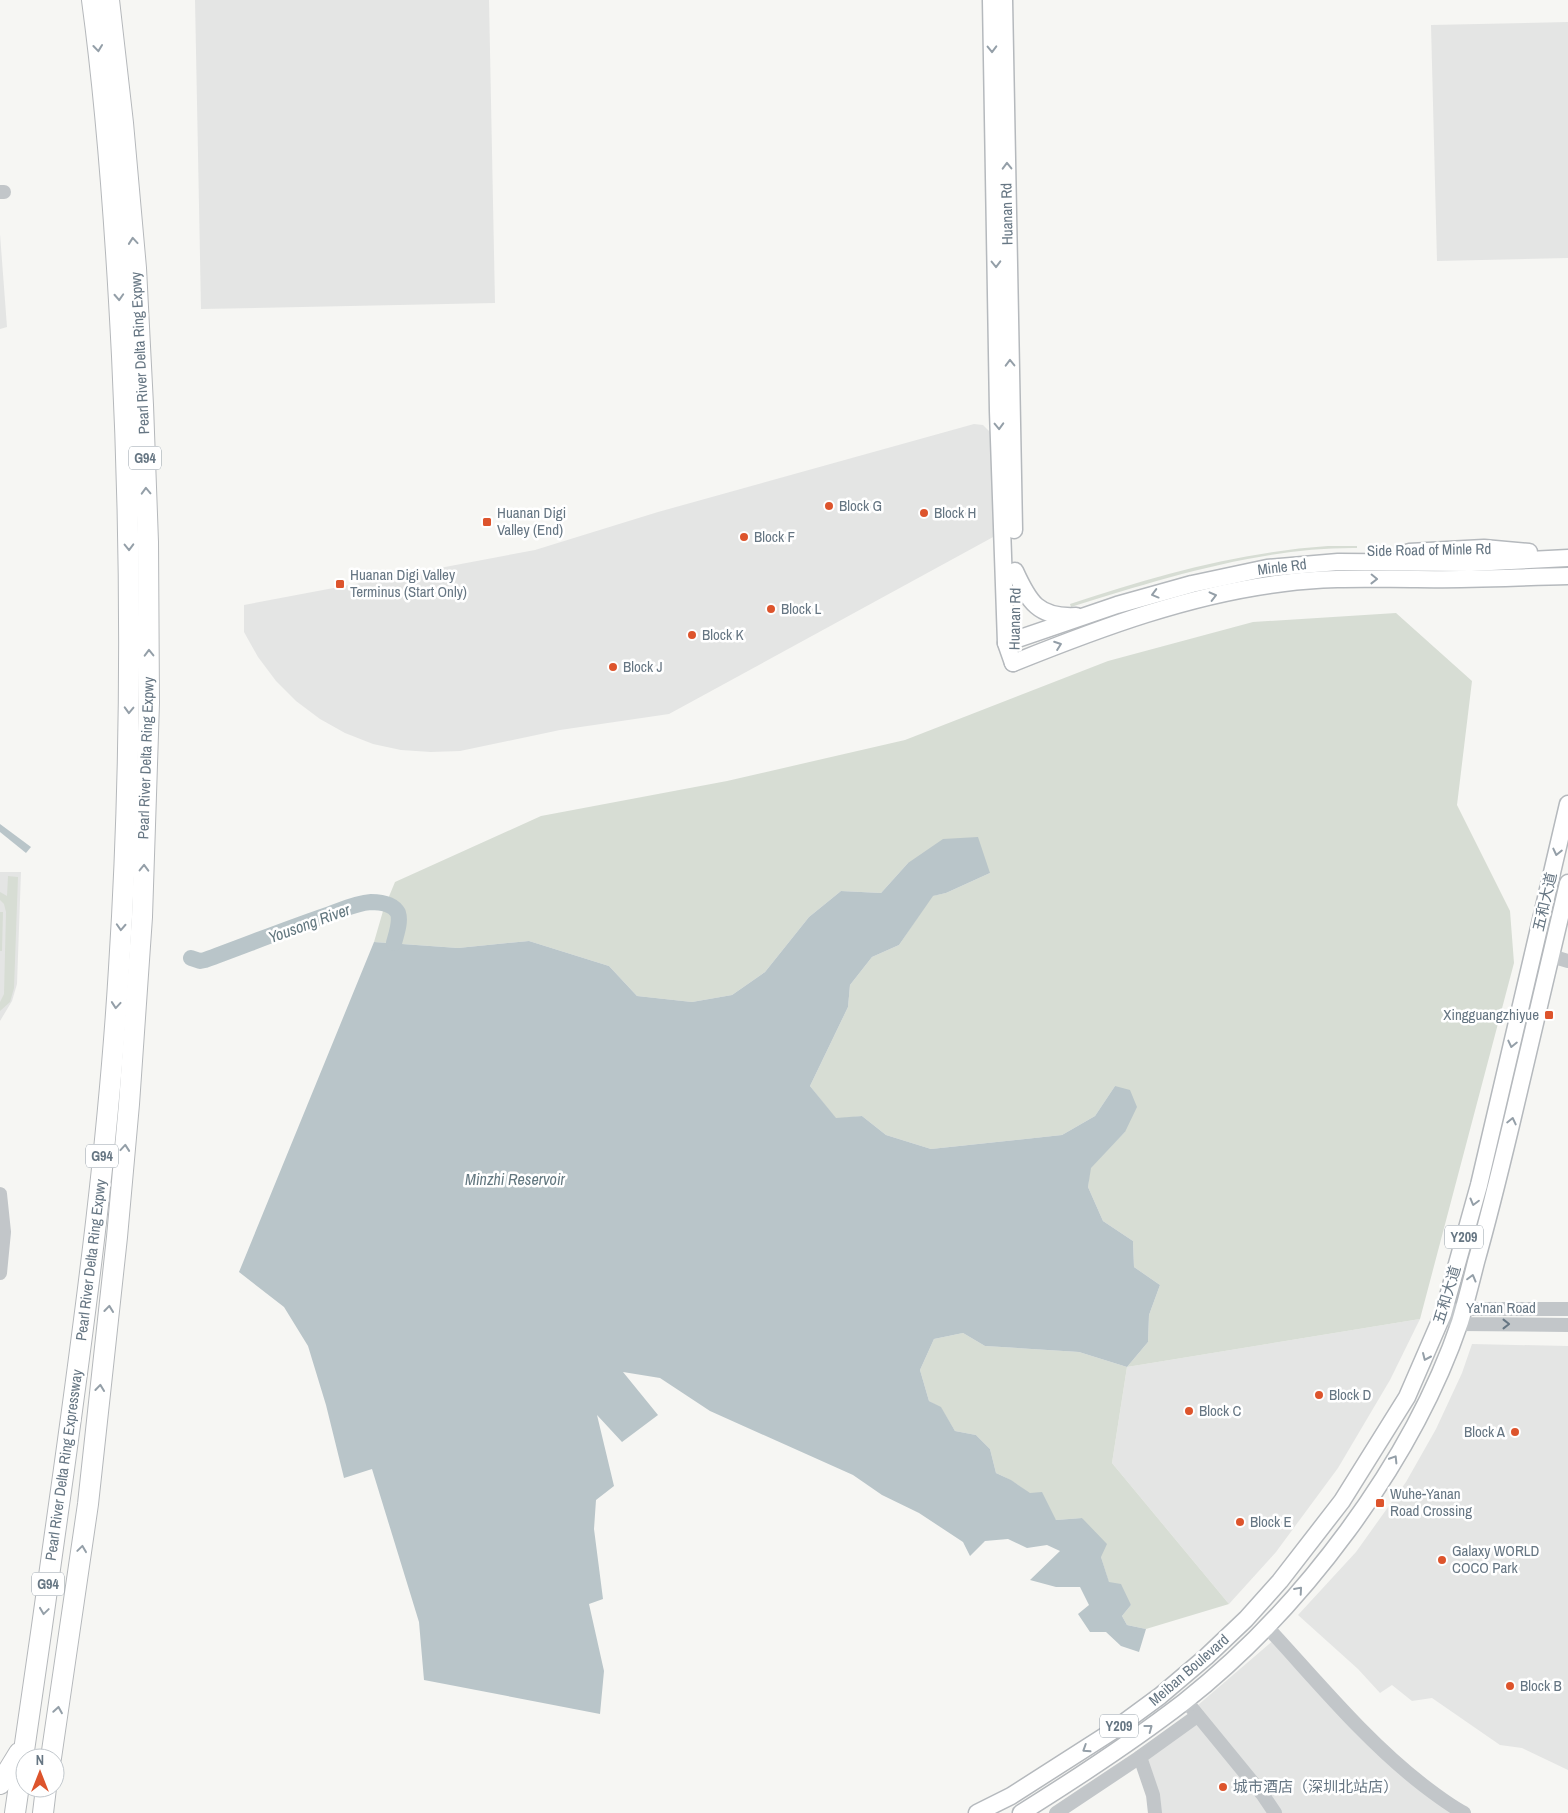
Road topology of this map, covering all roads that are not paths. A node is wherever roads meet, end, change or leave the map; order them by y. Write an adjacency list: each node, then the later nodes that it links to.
1 (92, 0): 28 (highway, Pearl River Delta Ring Expwy / G94, one-way to 28)
2 (109, 0): 17 (highway, Pearl River Delta Ring Expwy / G94, one-way to 2)
3 (991, 0): 11 (main road, Huanan Rd, one-way to 11)
4 (1004, 0): 6 (main road, Huanan Rd, one-way to 4)
5 (1564, 557): 10 (main road, Minle Rd, one-way to 10)
6 (1015, 571): 10 (main road); 11 (main road, Huanan Rd)
7 (1548, 576): 8 (main road, Minle Rd); 9 (main road); 12 (main road, Minle Rd, one-way to 7)
8 (1568, 576)
9 (1568, 581)
10 (1086, 616): 11 (main road, Minle Rd)
11 (1012, 641): 12 (main road, Huanan Rd)
12 (1013, 663)
13 (1568, 804): 21 (main road, 五和大道 / Y209, one-way to 21)
14 (1568, 882): 15 (main road, 五和大道 / Y209)
15 (1551, 956): 16 (street); 22 (main road, 五和大道 / Y209, one-way to 15)
16 (1568, 961)
17 (140, 965): 29 (highway, Pearl River Delta Ring Expressway / G94, one-way to 17)
18 (0, 1194): 19 (street)
19 (0, 1273)
20 (1568, 1309): 22 (street, Ya'nan Road)
21 (1443, 1314): 22 (street, Ya'nan Road); 24 (main road, 五和大道 / Y209, one-way to 24)
22 (1461, 1317): 23 (street, Ya'nan Road, one-way to 23); 25 (main road, 五和大道 / Y209, one-way to 22)
23 (1568, 1324)
24 (1246, 1619): 35 (main road, Meiban Boulevard / Y209, one-way to 35)
25 (1267, 1627): 26 (main road, Meiban Boulevard / Y209); 40 (street)
26 (1186, 1700): 27 (street); 36 (main road, Meiban Boulevard / Y209, one-way to 26)
27 (1197, 1716): 30 (street); 39 (street)
28 (27, 1735): 31 (highway); 33 (highway, G94)
29 (52, 1748)
30 (1140, 1757): 37 (street); 38 (street)
31 (0, 1784)
32 (45, 1798): 34 (highway)
33 (15, 1813)
34 (43, 1813)
35 (977, 1813)
36 (1021, 1813)
37 (1056, 1813)
38 (1155, 1813)
39 (1275, 1813)
40 (1464, 1813)

